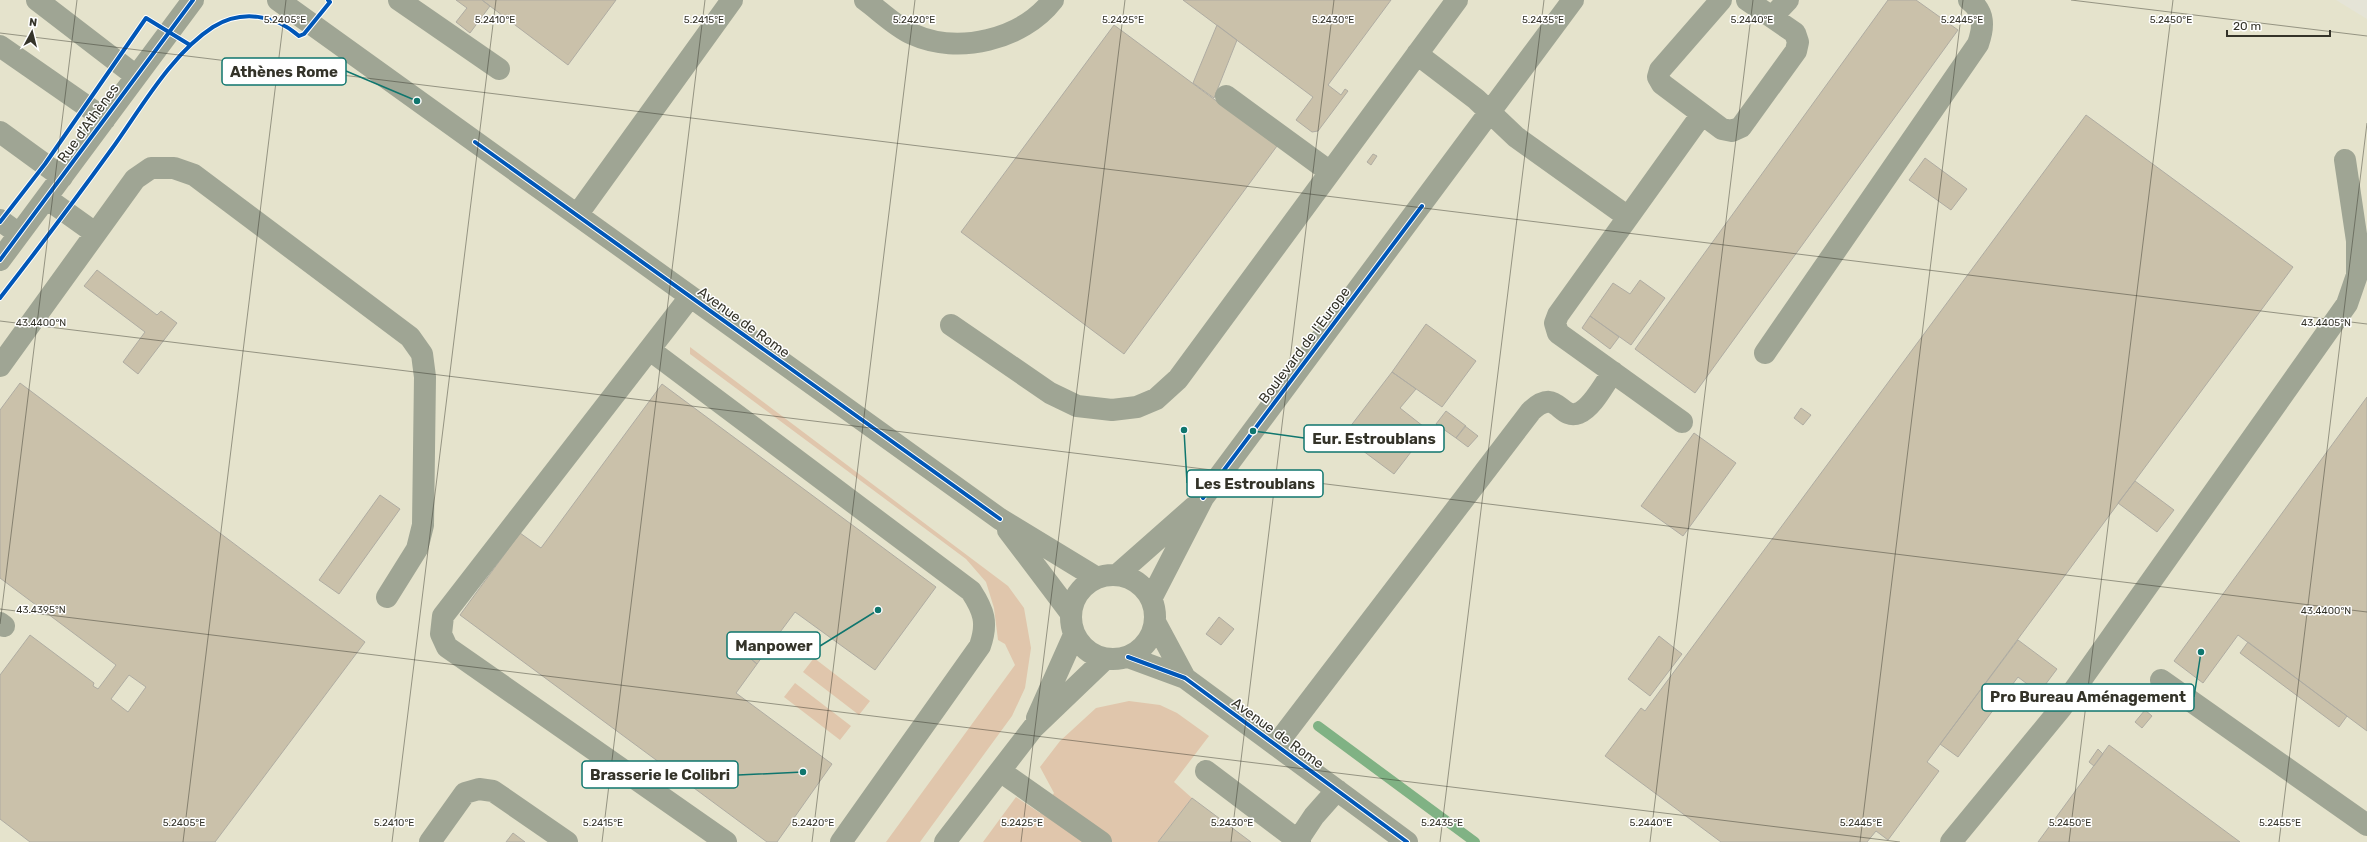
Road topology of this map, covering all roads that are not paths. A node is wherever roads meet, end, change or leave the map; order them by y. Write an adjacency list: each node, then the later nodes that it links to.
1 (36, 0): 18 (street)
2 (193, 0): 18 (street, Rue d'Athènes)
3 (278, 0): 28 (street, Avenue de Rome)
4 (399, 0): 17 (street)
5 (732, 0): 28 (street)
6 (865, 0): 7 (street)
7 (1053, 0)
8 (1456, 0): 16 (street)
9 (1573, 0): 20 (street, Boulevard de l'Europe)
10 (1721, 0): 21 (street)
11 (1747, 0): 14 (street)
12 (1788, 0): 14 (street)
13 (1969, 0): 37 (street)
14 (1772, 17): 21 (street)
15 (0, 46): 22 (street)
16 (1417, 54): 20 (street); 25 (street)
17 (499, 69)
18 (136, 76): 22 (street, Rue d'Athènes)
19 (1226, 96): 25 (street)
20 (1490, 113): 29 (street); 41 (street, Boulevard de l'Europe)
21 (1702, 114): 29 (street)
22 (105, 119): 26 (street, Rue d'Athènes)
23 (0, 132): 26 (street)
24 (2345, 160): 67 (street)
25 (1330, 172): 35 (street)
26 (62, 177): 27 (street, Rue d'Athènes)
27 (46, 198): 31 (street); 32 (street, Rue d'Athènes)
28 (577, 215): 34 (street, Avenue de Rome)
29 (1628, 217): 39 (street)
30 (0, 220): 32 (street)
31 (95, 233): 38 (street); 44 (street)
32 (19, 234): 33 (street, Rue d'Athènes)
33 (0, 260)
34 (690, 297): 36 (street); 42 (street, Avenue de Rome)
35 (951, 325)
36 (650, 350): 62 (street); 63 (street)
37 (1765, 353)
38 (0, 366)
39 (1613, 372): 40 (street); 54 (street)
40 (1682, 422)
41 (1203, 498): 43 (street, Boulevard de l'Europe); 45 (street, Boulevard de l'Europe)
42 (1000, 519): 43 (street, Avenue de Rome); 46 (street, Avenue de Rome)
43 (1107, 577): 45 (street); 46 (street)
44 (387, 598)
45 (1151, 599): 47 (street)
46 (1070, 612): 48 (street)
47 (1155, 622): 49 (street); 51 (street, Avenue de Rome)
48 (1074, 635): 50 (street); 53 (street)
49 (1128, 657): 50 (street); 51 (street, Avenue de Rome)
50 (1105, 659): 53 (street)
51 (1185, 678): 54 (street, Avenue de Rome)
52 (2161, 680): 58 (street)
53 (1033, 728): 55 (street)
54 (1276, 745): 57 (street, Avenue de Rome)
55 (1000, 771): 64 (street); 65 (street)
56 (1206, 771): 59 (street)
57 (1337, 790): 59 (street); 66 (street, Avenue de Rome)
58 (2367, 825)
59 (1299, 841)
60 (430, 842): 61 (street)
61 (567, 842)
62 (726, 842)
63 (841, 842)
64 (945, 842)
65 (1101, 842)
66 (1407, 842)
67 (1951, 842)

